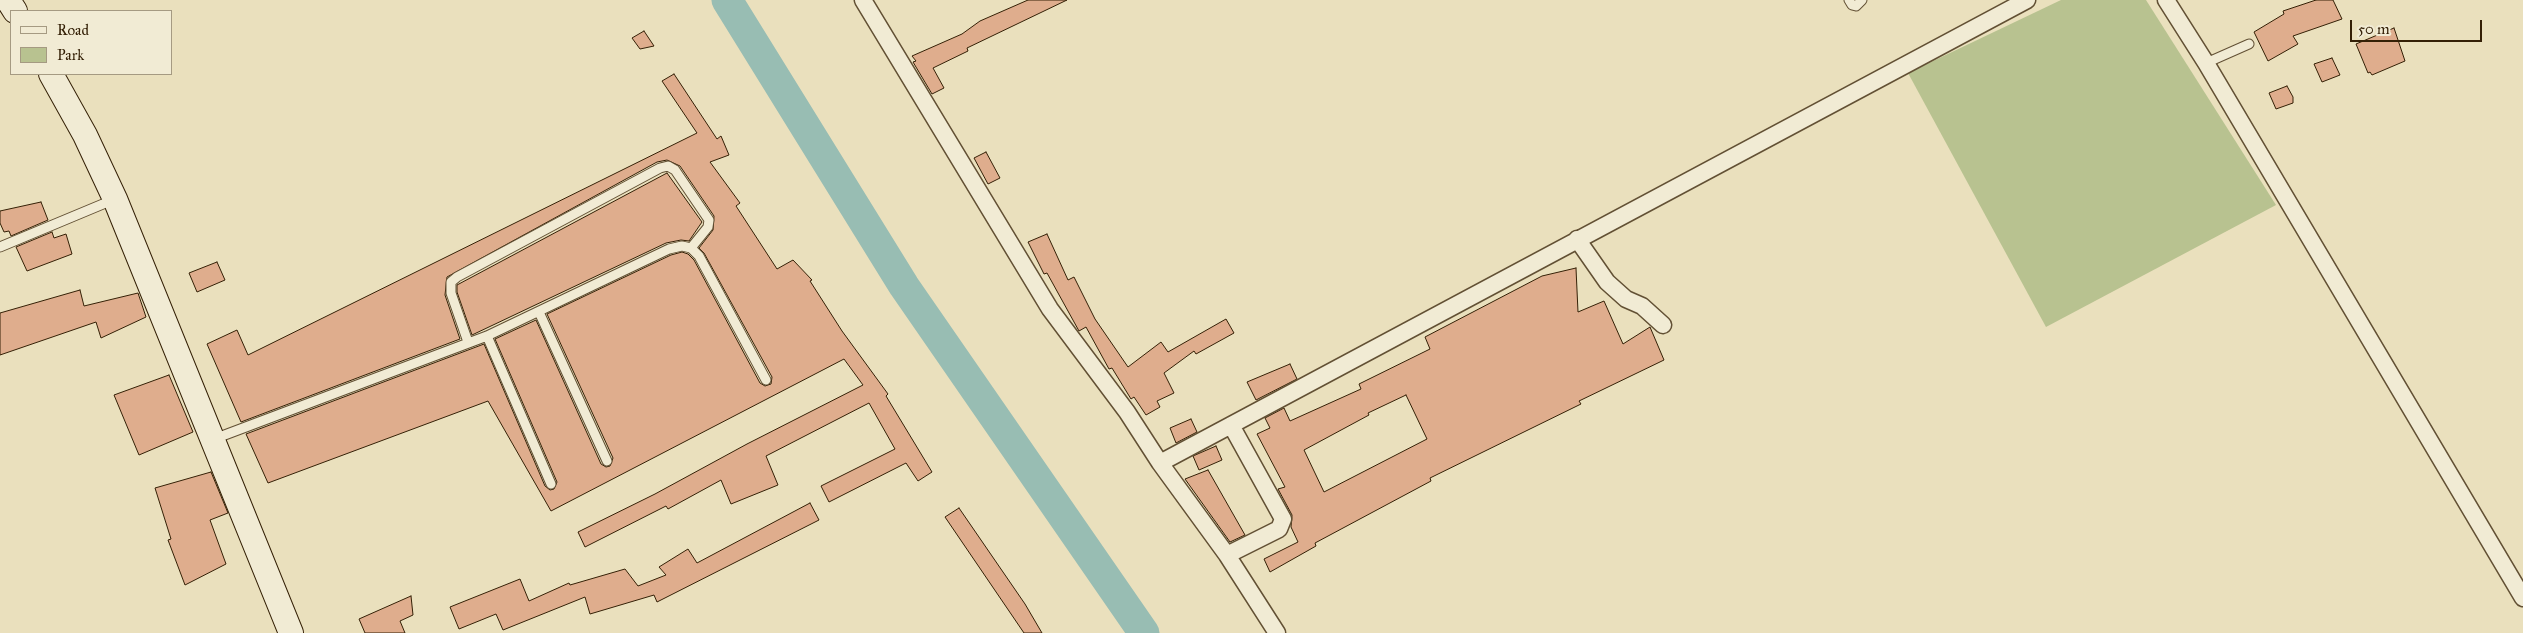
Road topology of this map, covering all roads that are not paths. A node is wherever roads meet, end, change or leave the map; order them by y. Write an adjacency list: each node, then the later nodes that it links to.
1 (863, 0): 21 (street)
2 (1849, 0): 3 (lane)
3 (1862, 0)
4 (2027, 0): 10 (street)
5 (2166, 0): 7 (street)
6 (2249, 44): 7 (lane)
7 (2206, 63): 24 (street)
8 (52, 75): 9 (main road)
9 (116, 199): 11 (lane); 19 (main road)
10 (1577, 239): 14 (street); 18 (street)
11 (0, 247)
12 (691, 248): 13 (lane); 16 (lane); 17 (lane)
13 (539, 312): 15 (lane); 20 (lane)
14 (1663, 326)
15 (487, 336): 16 (lane); 22 (lane)
16 (468, 342): 19 (lane)
17 (766, 380)
18 (1231, 424): 21 (street); 23 (street)
19 (214, 439): 25 (main road)
20 (607, 461)
21 (1160, 463): 23 (street)
22 (551, 484)
23 (1227, 555): 26 (street)
24 (2523, 598)
25 (292, 633)
26 (1277, 633)

